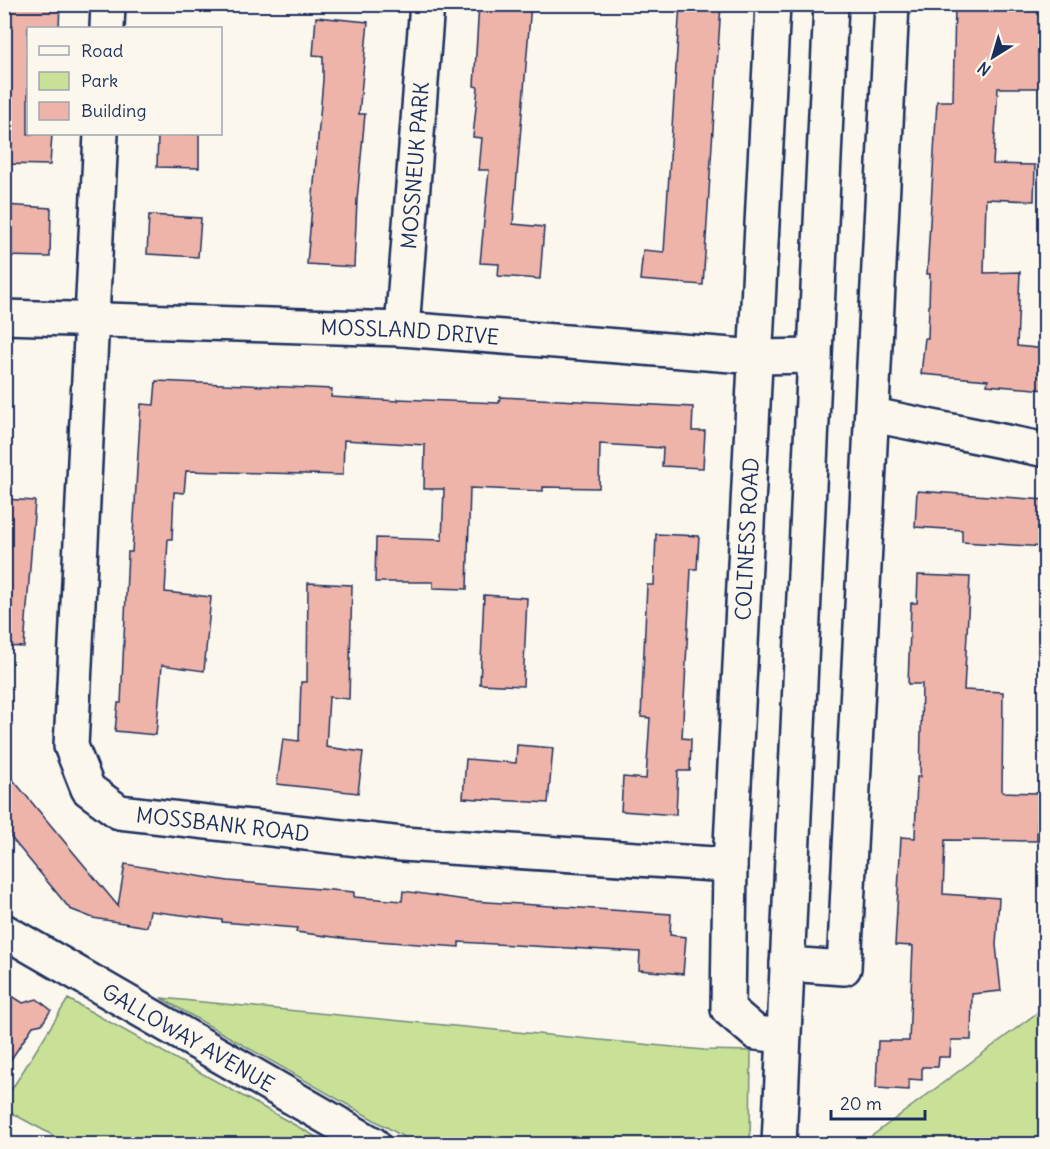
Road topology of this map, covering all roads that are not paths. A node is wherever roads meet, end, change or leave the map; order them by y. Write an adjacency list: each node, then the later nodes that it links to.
1 (108, 4): 6 (street)
2 (427, 4): 10 (street, MOSSNEUK PARK)
3 (773, 4): 12 (street, COLTNESS ROAD)
4 (831, 4): 11 (street)
5 (892, 4): 13 (street)
6 (107, 27)
7 (101, 135): 9 (street, MOSSBANK ROAD)
8 (4, 316): 9 (street, MOSSLAND DRIVE)
9 (90, 319): 10 (street, MOSSLAND DRIVE); 15 (street, MOSSBANK ROAD)
10 (402, 329): 12 (street, MOSSLAND DRIVE)
11 (815, 356): 12 (street, MOSSLAND DRIVE); 17 (street)
12 (757, 357): 15 (street, COLTNESS ROAD)
13 (873, 414): 14 (street); 17 (street)
14 (1046, 450)
15 (730, 865): 18 (street, COLTNESS ROAD)
16 (4, 931): 19 (street, GALLOWAY AVENUE)
17 (787, 964): 18 (street)
18 (782, 1036): 20 (street)
19 (373, 1144)
20 (779, 1144)

